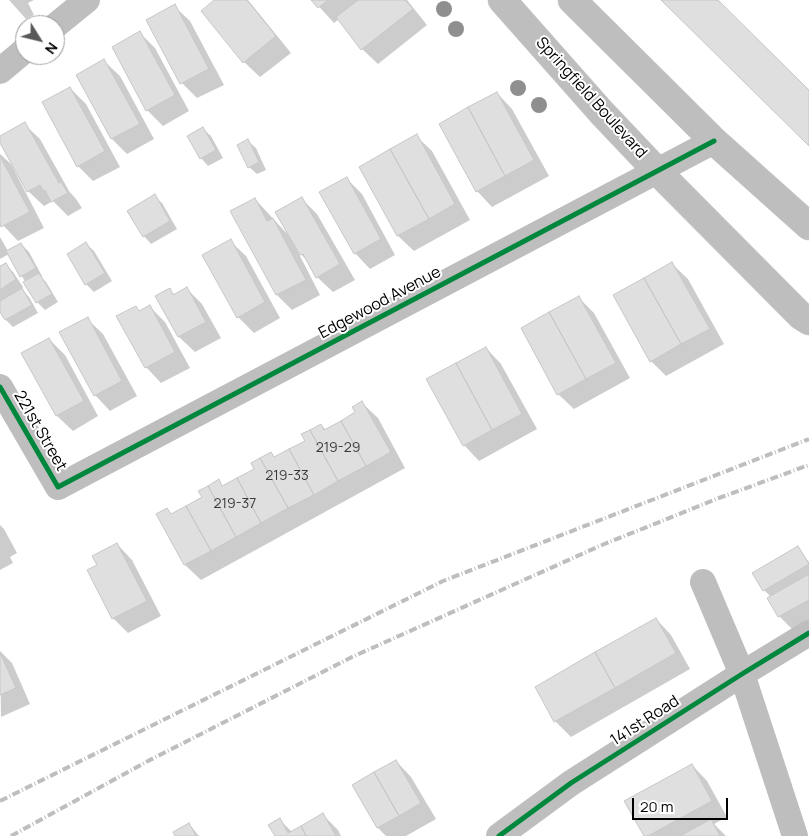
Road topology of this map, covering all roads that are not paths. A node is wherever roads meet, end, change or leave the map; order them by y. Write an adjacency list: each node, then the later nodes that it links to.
1 (87, 0): 4 (street)
2 (502, 0): 8 (main road, Springfield Boulevard)
3 (572, 0): 7 (main road)
4 (65, 18)
5 (15, 58): 6 (street)
6 (0, 71)
7 (714, 141): 8 (street, Edgewood Avenue); 9 (main road)
8 (657, 171): 10 (main road, Springfield Boulevard); 12 (street, Edgewood Avenue)
9 (809, 226)
10 (809, 321)
11 (0, 387): 12 (street, 221st Street)
12 (58, 487)
13 (703, 582): 15 (street)
14 (809, 633): 15 (street, 141st Road)
15 (742, 674): 16 (street, 141st Road); 17 (street)
16 (499, 836)
17 (795, 836)

